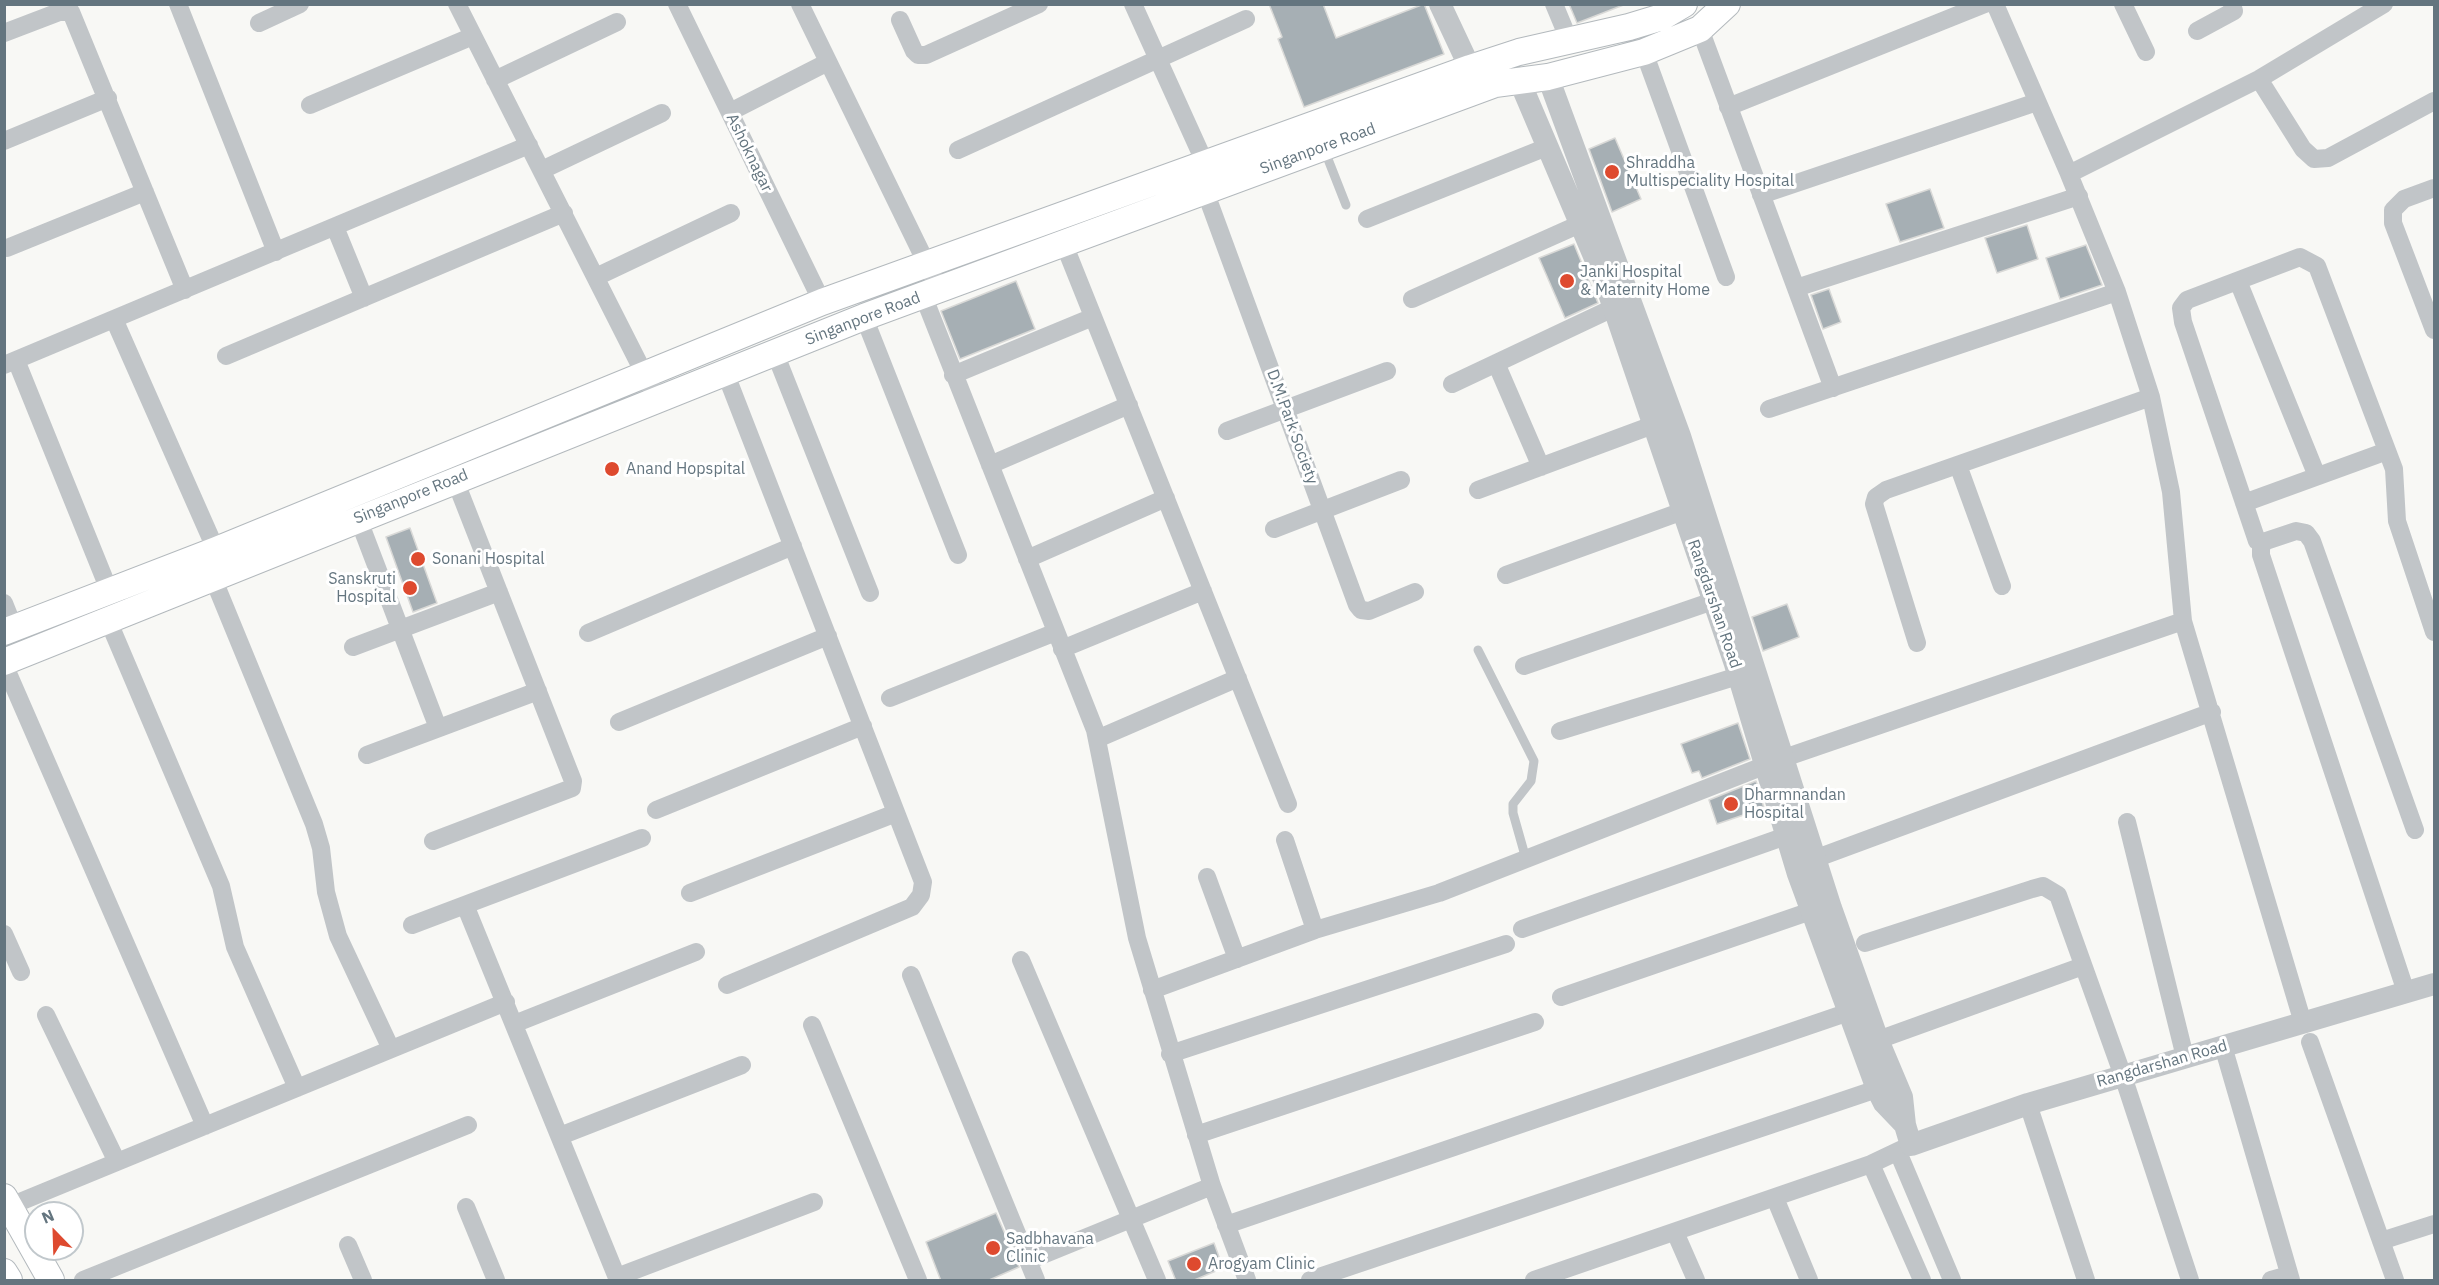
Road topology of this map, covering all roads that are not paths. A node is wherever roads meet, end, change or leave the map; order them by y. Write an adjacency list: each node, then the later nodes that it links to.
1 (178, 4): 63 (street)
2 (300, 4): 21 (street)
3 (457, 4): 25 (street)
4 (677, 4): 41 (street, Ashoknagar)
5 (800, 4): 30 (street)
6 (1039, 4): 19 (street)
7 (1133, 4): 29 (street, D.M.Park Society)
8 (1440, 4): 31 (street)
9 (1554, 4): 26 (street)
10 (1684, 4): 17 (main road, Singanpore Road)
11 (1727, 4): 22 (main road, Singanpore Road)
12 (1985, 4): 40 (street)
13 (1995, 4): 38 (street)
14 (2123, 4): 28 (street)
15 (2232, 4): 23 (street)
16 (2384, 4): 33 (street)
17 (1651, 12): 26 (main road, Singanpore Road)
18 (1246, 19): 29 (street)
19 (900, 20)
20 (617, 22): 34 (street)
21 (259, 23)
22 (1700, 29): 27 (main road, Singanpore Road); 40 (street)
23 (2197, 31)
24 (4, 33): 36 (street)
25 (473, 36): 34 (street); 39 (street)
26 (1569, 40): 31 (main road, Singanpore Road)
27 (1644, 52): 32 (main road, Singanpore Road); 66 (street)
28 (2146, 52)
29 (1158, 59): 47 (street); 49 (street, D.M.Park Society)
30 (828, 62): 41 (street); 64 (street)
31 (1470, 68): 49 (main road, Singanpore Road)
32 (1548, 77): 35 (main road, Singanpore Road); 150 (street, Rangdarshan Road)
33 (2259, 79): 37 (street); 50 (street)
34 (495, 80): 44 (street)
35 (1520, 82): 45 (main road, Singanpore Road); 46 (street, Rangdarshan Road)
36 (108, 98): 43 (street); 52 (street)
37 (2434, 100)
38 (2037, 102): 50 (street); 53 (street)
39 (310, 105)
40 (1728, 107): 53 (street)
41 (730, 112): 74 (street, Ashoknagar)
42 (662, 113): 48 (street)
43 (4, 141)
44 (529, 145): 48 (street); 60 (street)
45 (1323, 147): 49 (main road, Singanpore Road); 55 (lane)
46 (1547, 147): 58 (street); 59 (street, Rangdarshan Road)
47 (958, 150)
48 (542, 170): 56 (street)
49 (1202, 173): 61 (main road, Singanpore Road); 64 (main road, Singanpore Road); 93 (street, D.M.Park Society)
50 (2069, 174): 54 (street)
51 (2434, 188): 79 (street)
52 (146, 192): 62 (street); 69 (street)
53 (1761, 195): 68 (street)
54 (2079, 196): 68 (street); 71 (street)
55 (1346, 204)
56 (564, 213): 65 (street); 72 (street)
57 (730, 213): 65 (street)
58 (1367, 219)
59 (1580, 224): 73 (street); 75 (street, Rangdarshan Road)
60 (335, 227): 63 (street); 72 (street)
61 (1064, 244): 70 (main road, Singanpore Road); 77 (street)
62 (7, 248)
63 (276, 252): 69 (street)
64 (927, 263): 70 (street); 74 (main road, Singanpore Road)
65 (596, 277): 86 (street)
66 (1726, 277)
67 (2238, 280): 97 (street); 101 (street); 106 (street)
68 (1796, 288): 89 (street)
69 (185, 290): 78 (street)
70 (931, 292): 76 (main road, Singanpore Road); 87 (street)
71 (2117, 292): 89 (street); 90 (street)
72 (364, 298): 81 (street)
73 (1412, 299)
74 (822, 302): 86 (main road, Singanpore Road)
75 (1613, 308): 83 (street); 95 (street, Rangdarshan Road)
76 (864, 317): 80 (main road, Singanpore Road); 114 (street)
77 (1093, 317): 87 (street); 92 (street)
78 (114, 319): 82 (street); 113 (street)
79 (2434, 330)
80 (775, 353): 85 (main road, Singanpore Road); 123 (street)
81 (226, 356)
82 (10, 363): 119 (street)
83 (1496, 363): 88 (street); 100 (street)
84 (1387, 371): 93 (street)
85 (725, 372): 91 (main road, Singanpore Road); 112 (street)
86 (645, 375): 91 (street); 113 (main road, Singanpore Road)
87 (953, 375): 98 (street)
88 (1452, 384)
89 (1833, 388): 94 (street)
90 (2151, 397): 99 (street); 127 (street)
91 (657, 399): 102 (main road, Singanpore Road)
92 (1129, 405): 98 (street); 105 (street)
93 (1285, 409): 96 (street); 107 (street, D.M.Park Society)
94 (1768, 409)
95 (1653, 425): 100 (street); 108 (street, Rangdarshan Road)
96 (1227, 431)
97 (2387, 451): 101 (street); 130 (street)
98 (990, 465): 115 (street)
99 (1958, 465): 118 (street); 134 (street)
100 (1540, 467): 104 (street)
101 (2318, 476): 106 (street)
102 (455, 480): 109 (main road, Singanpore Road); 121 (street)
103 (1401, 480): 107 (street)
104 (1478, 490)
105 (1166, 498): 115 (street); 120 (street)
106 (2244, 503): 111 (street)
107 (1322, 511): 110 (street); 122 (street, D.M.Park Society)
108 (1683, 512): 116 (street); 124 (street, Rangdarshan Road)
109 (358, 518): 117 (main road, Singanpore Road); 128 (street)
110 (1274, 529)
111 (2258, 541)
112 (793, 546): 131 (street); 132 (street)
113 (216, 550): 119 (main road, Singanpore Road)
114 (958, 555)
115 (1027, 559): 133 (street)
116 (1506, 575)
117 (213, 578): 126 (main road, Singanpore Road); 192 (street)
118 (2002, 586)
119 (109, 590): 129 (main road, Singanpore Road)
120 (1203, 591): 133 (street); 140 (street)
121 (499, 592): 128 (street); 141 (street)
122 (1415, 592)
123 (870, 593)
124 (1713, 601): 138 (street); 139 (street, Rangdarshan Road)
125 (4, 603): 129 (street)
126 (108, 620): 137 (main road, Singanpore Road); 197 (street)
127 (2182, 621): 143 (street); 150 (street)
128 (400, 629): 135 (street); 146 (street)
129 (9, 630)
130 (2434, 632)
131 (588, 633)
132 (828, 636): 144 (street); 145 (street)
133 (1059, 640): 142 (street); 148 (street)
134 (1917, 643)
135 (353, 647)
136 (1478, 650): 161 (lane)
137 (4, 663): 201 (street)
138 (1524, 666)
139 (1738, 676): 147 (street); 150 (street, Rangdarshan Road)
140 (1238, 678): 148 (street); 151 (street)
141 (538, 690): 146 (street); 159 (street)
142 (890, 698)
143 (2212, 712): 160 (street); 189 (street)
144 (619, 722)
145 (863, 726): 152 (street); 153 (street)
146 (438, 728): 149 (street)
147 (1560, 731)
148 (1097, 739): 180 (street)
149 (367, 755)
150 (1774, 761): 156 (street, Rangdarshan Road); 160 (street, Rangdarshan Road); 161 (street)
151 (1288, 804)
152 (656, 810)
153 (896, 813): 163 (street); 179 (street)
154 (2127, 822): 194 (street)
155 (2415, 830): 181 (street)
156 (1786, 836): 165 (street, Rangdarshan Road); 167 (street)
157 (642, 838): 164 (street)
158 (1285, 840): 168 (street)
159 (433, 841)
160 (1816, 858): 190 (street, Rangdarshan Road)
161 (1526, 859): 168 (street)
162 (1207, 877): 173 (street)
163 (690, 894)
164 (465, 905): 166 (street); 183 (street)
165 (1811, 911): 182 (street); 184 (street, Rangdarshan Road)
166 (412, 925)
167 (1522, 929)
168 (1316, 930): 173 (street)
169 (4, 934): 176 (street)
170 (1865, 943): 175 (street)
171 (1506, 944): 193 (street)
172 (696, 952): 187 (street)
173 (1237, 959): 180 (street)
174 (1021, 960): 212 (street)
175 (2083, 966): 190 (street); 196 (street)
176 (21, 972)
177 (911, 975): 219 (street)
178 (2434, 984): 181 (street, Rangdarshan Road)
179 (727, 985)
180 (1152, 990): 193 (street)
181 (2406, 992): 189 (street, Rangdarshan Road)
182 (1561, 996)
183 (506, 1002): 187 (street); 192 (street)
184 (1849, 1012): 198 (street, Rangdarshan Road); 214 (street)
185 (46, 1015): 205 (street)
186 (1535, 1022): 202 (street)
187 (514, 1024): 203 (street)
188 (812, 1024): 227 (street)
189 (2307, 1032): 191 (street, Rangdarshan Road); 216 (street)
190 (1878, 1041): 204 (street, Rangdarshan Road)
191 (2223, 1046): 194 (street, Rangdarshan Road); 220 (street)
192 (391, 1049): 197 (street)
193 (1170, 1054): 202 (street)
194 (2186, 1057): 196 (street, Rangdarshan Road)
195 (742, 1065): 203 (street)
196 (2123, 1076): 199 (street, Rangdarshan Road); 237 (street)
197 (297, 1088): 201 (street)
198 (1877, 1089): 204 (street, Rangdarshan Road); 230 (street)
199 (2028, 1104): 204 (street, Rangdarshan Road); 236 (street)
200 (468, 1125): 224 (street)
201 (205, 1126): 205 (street)
202 (1196, 1135): 207 (street)
203 (560, 1136): 221 (street)
204 (1904, 1141): 206 (street); 235 (street)
205 (117, 1162): 209 (street)
206 (1871, 1164): 208 (street); 234 (street)
207 (1212, 1186): 212 (street); 214 (street)
208 (1775, 1198): 215 (street); 233 (street)
209 (7, 1201): 223 (main road)
210 (814, 1202): 221 (street)
211 (466, 1207): 226 (street)
212 (1131, 1218): 219 (street); 228 (street)
213 (2434, 1224): 216 (street)
214 (1226, 1225): 229 (street)
215 (1675, 1232): 231 (street); 232 (street)
216 (2381, 1241): 239 (street)
217 (348, 1245): 225 (street)
218 (4, 1272): 222 (main road)
219 (1032, 1275)
220 (2290, 1278): 238 (street)
221 (618, 1279)
222 (9, 1281)
223 (51, 1281)
224 (83, 1281)
225 (363, 1281)
226 (496, 1281)
227 (918, 1281)
228 (1158, 1281)
229 (1247, 1281)
230 (1310, 1281)
231 (1534, 1281)
232 (1696, 1281)
233 (1809, 1281)
234 (1922, 1281)
235 (1952, 1281)
236 (2086, 1281)
237 (2190, 1281)
238 (2271, 1281)
239 (2395, 1281)

